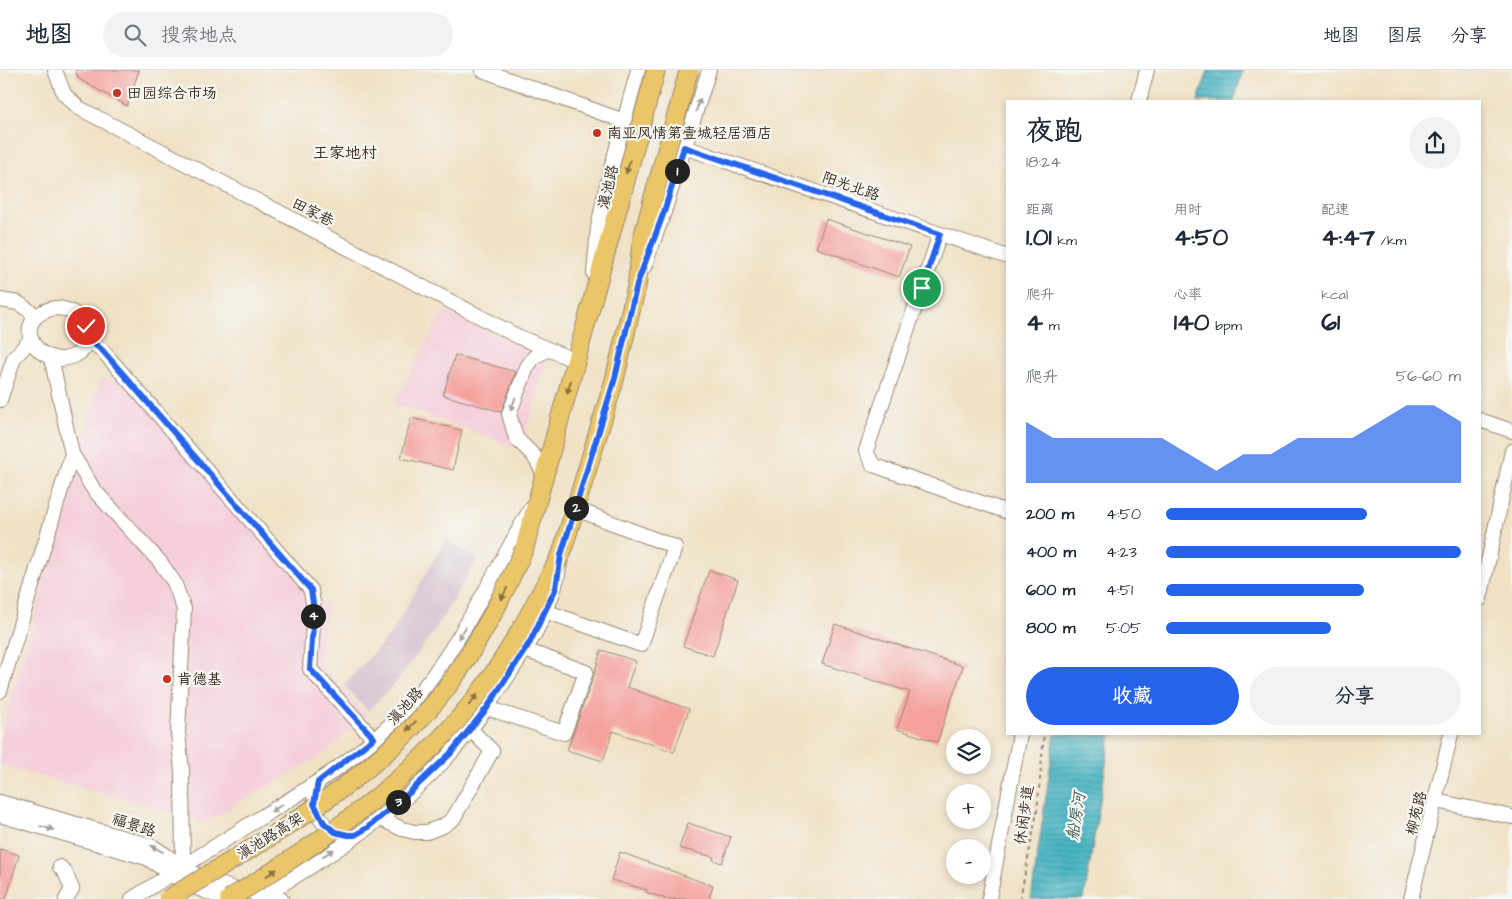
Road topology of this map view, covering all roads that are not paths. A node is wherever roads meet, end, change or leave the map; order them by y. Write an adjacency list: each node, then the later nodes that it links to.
1 (55, 70): 19 (street, 田家巷)
2 (482, 70): 9 (street)
3 (638, 70): 9 (street, 滇池路)
4 (656, 70): 15 (main road, 滇池路, one-way to 15)
5 (689, 70): 13 (main road, bridge)
6 (708, 70): 10 (street, one-way to 6)
7 (1147, 70): 8 (street)
8 (1140, 100)
9 (624, 121): 15 (street, 滇池路)
10 (684, 147): 11 (street, 阳光北路); 13 (street)
11 (940, 234): 12 (street, 阳光北路); 30 (street)
12 (1006, 256)
13 (637, 284): 29 (main road)
14 (0, 300): 16 (street)
15 (591, 306): 21 (main road, 滇池路)
16 (37, 316): 17 (street); 18 (street)
17 (31, 340): 20 (street); 22 (street)
18 (89, 340): 20 (street); 41 (street)
19 (547, 350): 21 (street, 田家巷); 27 (street, one-way to 27)
20 (51, 357): 26 (street)
21 (576, 361): 27 (main road, 滇池路, one-way to 27)
22 (0, 400)
23 (1481, 420): 24 (street)
24 (1512, 431)
25 (1512, 451): 33 (street)
26 (72, 454): 36 (street); 50 (street)
27 (544, 474): 28 (main road, 滇池路)
28 (537, 499): 31 (main road, 滇池路); 41 (street, 滇池路, one-way to 41)
29 (576, 508): 32 (main road); 34 (street)
30 (1006, 511)
31 (524, 549): 54 (main road, 滇池路高架, one-way to 54, bridge)
32 (561, 555): 34 (street); 56 (main road, 滇池路高架, one-way to 32, bridge)
33 (1481, 594)
34 (545, 611): 35 (street)
35 (525, 650): 37 (street); 37 (street)
36 (0, 691)
37 (487, 708): 38 (street)
38 (470, 729): 47 (street); 47 (street)
39 (1020, 735): 58 (street)
40 (1451, 735): 43 (street, 柳苑路)
41 (374, 738): 42 (street, 滇池路)
42 (318, 782): 48 (street); 50 (street, 滇池路, one-way to 50)
43 (1436, 801): 46 (street); 59 (street, 柳苑路)
44 (0, 802): 50 (street, 福景路, one-way to 44)
45 (0, 814): 50 (street, 福景路, one-way to 50)
46 (1512, 817)
47 (379, 818): 48 (street)
48 (355, 835): 51 (street, one-way to 48)
49 (60, 867): 52 (street)
50 (177, 871): 51 (street, 福景路); 53 (street, 滇池路); 55 (street, 福景路)
51 (262, 897): 57 (street, 福景路)
52 (66, 899)
53 (132, 899)
54 (168, 899)
55 (226, 899)
56 (229, 899)
57 (281, 899)
58 (990, 899)
59 (1411, 899)

